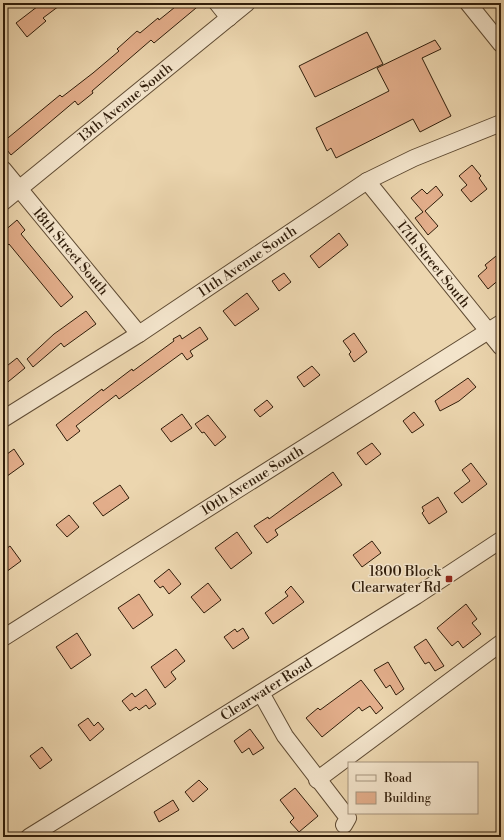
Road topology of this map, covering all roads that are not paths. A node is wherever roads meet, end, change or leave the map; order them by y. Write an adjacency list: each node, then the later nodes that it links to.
1 (217, 3): 4 (street)
2 (247, 3): 4 (street, 13th Avenue South)
3 (468, 3): 5 (street)
4 (229, 18): 9 (street, 13th Avenue South)
5 (501, 44)
6 (501, 123): 8 (street, 11th Avenue South)
7 (3, 169): 9 (street, 18th Street South)
8 (366, 181): 11 (street, 17th Street South); 12 (street, 11th Avenue South)
9 (19, 189): 10 (street, 13th Avenue South); 12 (street, 18th Street South)
10 (3, 202)
11 (494, 327): 13 (street, 17th Street South); 16 (street, 10th Avenue South)
12 (139, 334): 14 (street, 11th Avenue South)
13 (501, 346)
14 (3, 419)
15 (501, 540): 18 (street, Clearwater Road)
16 (3, 638)
17 (501, 643): 19 (street)
18 (260, 693): 19 (street); 21 (street, Clearwater Road)
19 (317, 780): 20 (street)
20 (344, 825)
21 (52, 831): 22 (street, Clearwater Road)
22 (29, 837)

